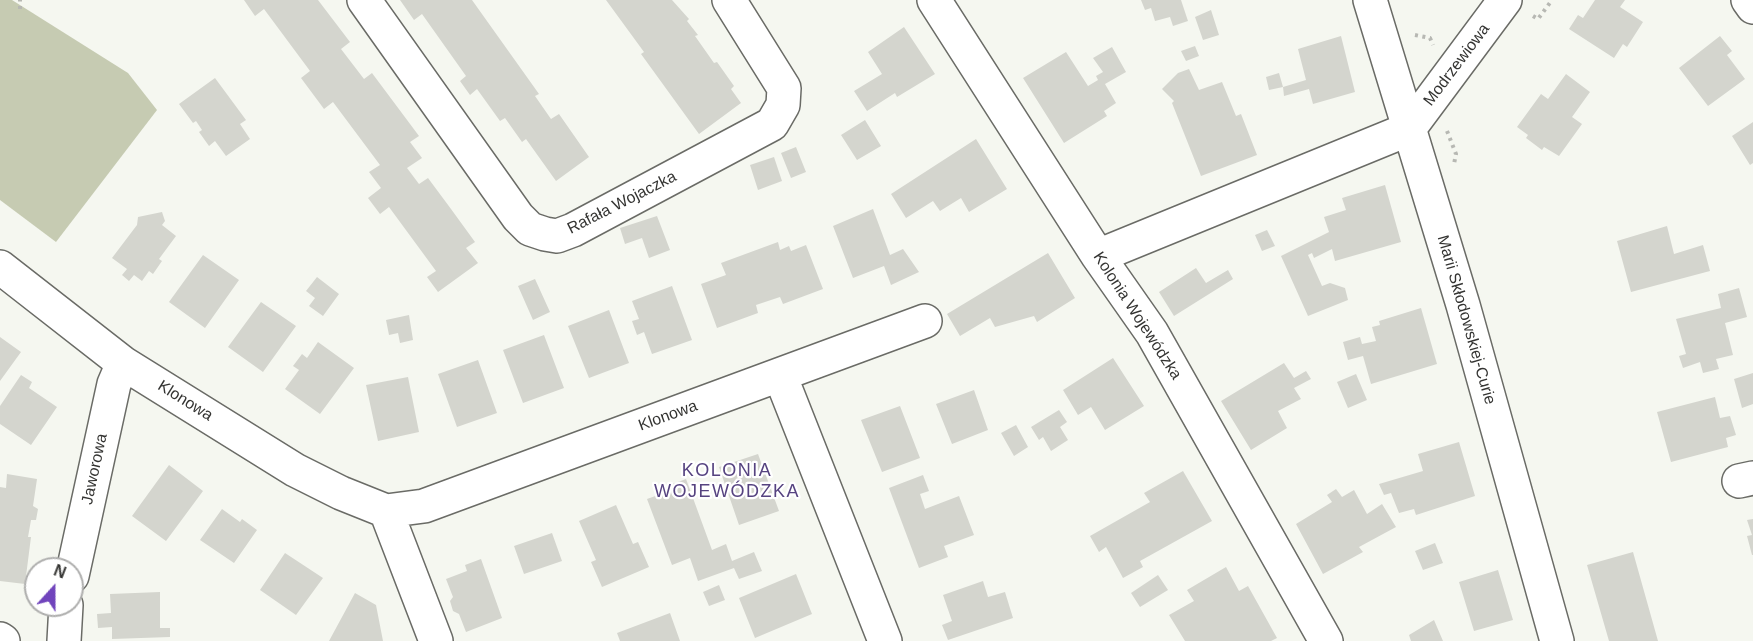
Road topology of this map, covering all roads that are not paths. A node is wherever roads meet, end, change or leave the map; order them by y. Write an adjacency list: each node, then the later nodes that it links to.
1 (364, 0): 2 (street, Rafała Wojaczka)
2 (729, 0)
3 (934, 0): 9 (street, Kolonia Wojewódzka)
4 (1370, 0): 8 (street, Marii Skłodowskiej-Curie)
5 (1748, 0): 7 (street)
6 (1518, 7): 8 (street, Modrzewiowa)
7 (1753, 7)
8 (1409, 129): 9 (street); 21 (street, Marii Skłodowskiej-Curie)
9 (1098, 256): 20 (street, Kolonia Wojewódzka)
10 (0, 267): 12 (street, Klonowa)
11 (925, 321): 13 (street, Klonowa)
12 (123, 363): 14 (street, Klonowa); 15 (street, Jaworowa)
13 (780, 375): 14 (street, Klonowa); 17 (street)
14 (386, 511): 19 (street)
15 (76, 557)
16 (65, 617): 18 (street)
17 (874, 638)
18 (64, 641)
19 (435, 641)
20 (1326, 641)
21 (1557, 641)

